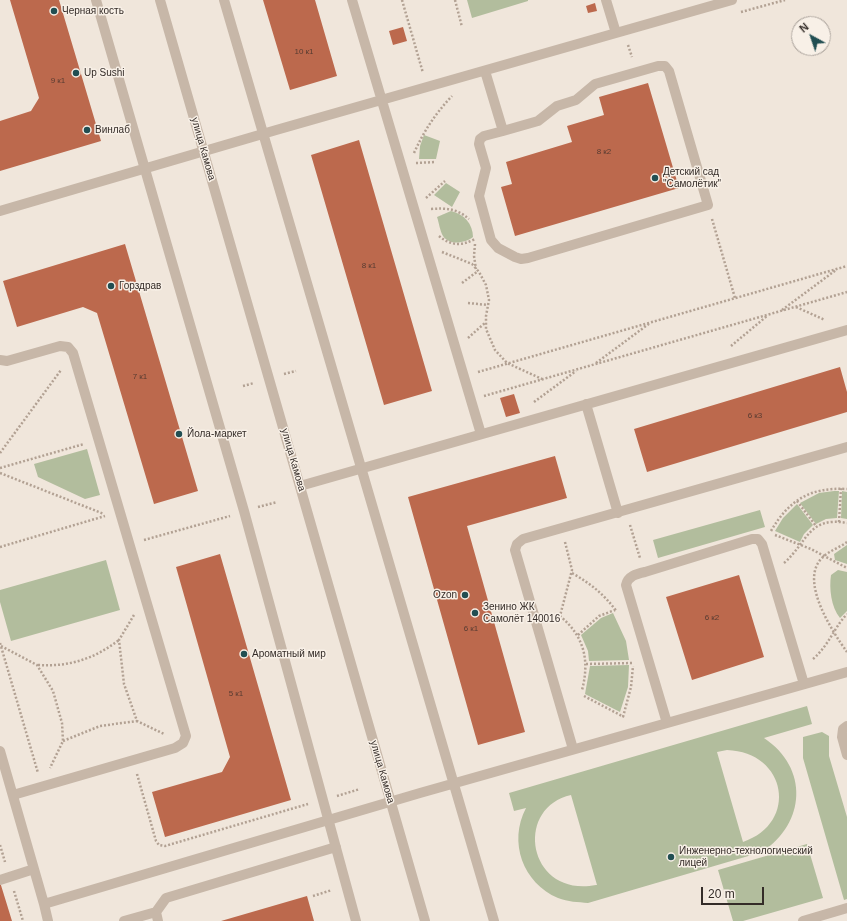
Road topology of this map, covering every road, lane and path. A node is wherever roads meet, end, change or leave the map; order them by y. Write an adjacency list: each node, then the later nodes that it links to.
1 (96, 0): 21 (street)
2 (160, 0): 17 (street, улица Камова)
3 (224, 0): 16 (street)
4 (352, 0): 14 (street)
5 (402, 0): 12 (path)
6 (455, 0): 9 (path)
7 (606, 0): 10 (street)
8 (732, 0): 10 (street)
9 (462, 27)
10 (616, 33): 11 (street)
11 (485, 71): 12 (street); 15 (street)
12 (428, 87): 14 (street)
13 (452, 95): 18 (path)
14 (382, 100): 16 (street); 62 (street)
15 (503, 131): 24 (street); 24 (street)
16 (264, 134): 17 (street); 67 (street)
17 (204, 150): 21 (street); 69 (street, улица Камова)
18 (413, 156)
19 (436, 162): 20 (path)
20 (415, 163)
21 (145, 167): 26 (street); 74 (street)
22 (445, 181): 23 (path)
23 (425, 198)
24 (708, 205): 37 (path)
25 (429, 209): 27 (path)
26 (0, 211)
27 (472, 223)
28 (436, 233): 30 (path)
29 (475, 233): 30 (path)
30 (475, 239): 34 (path)
31 (441, 251): 34 (path)
32 (847, 266): 33 (path)
33 (838, 268): 37 (path); 41 (path)
34 (477, 270): 35 (path); 39 (path)
35 (462, 283)
36 (847, 292): 40 (path)
37 (736, 298): 44 (path)
38 (468, 303): 39 (path)
39 (488, 305): 43 (path)
40 (796, 307): 41 (path); 45 (path)
41 (780, 311): 42 (path)
42 (768, 315): 47 (path); 51 (path)
43 (486, 322): 46 (path); 50 (path)
44 (652, 322): 50 (path); 51 (path)
45 (847, 330): 60 (street)
46 (466, 340)
47 (726, 351)
48 (73, 353): 49 (street); 63 (street); 65 (path)
49 (0, 360)
50 (507, 364): 54 (path); 56 (path)
51 (594, 364): 52 (path)
52 (578, 369): 56 (path); 61 (path)
53 (296, 371): 55 (path)
54 (475, 372)
55 (281, 375)
56 (542, 380): 59 (path)
57 (256, 383): 58 (path)
58 (243, 386)
59 (482, 396)
60 (586, 404): 61 (street); 75 (street)
61 (527, 421): 62 (street)
62 (481, 434): 67 (street)
63 (98, 440): 66 (path); 81 (street)
64 (847, 448): 75 (street)
65 (0, 452)
66 (0, 468)
67 (362, 468): 69 (street); 118 (street)
68 (0, 473): 83 (path)
69 (300, 486): 123 (street, улица Камова)
70 (841, 488): 71 (path); 72 (path); 76 (path)
71 (847, 488)
72 (797, 501): 78 (path); 82 (path)
73 (277, 502): 74 (path)
74 (244, 511): 81 (path); 122 (street)
75 (621, 512): 79 (street); 86 (path)
76 (839, 522): 77 (path); 78 (path)
77 (847, 523)
78 (816, 526): 82 (path)
79 (561, 529): 88 (path); 114 (street)
80 (847, 542): 84 (path)
81 (129, 544): 89 (street)
82 (800, 544): 84 (path); 87 (path)
83 (0, 547)
84 (823, 557): 85 (path); 93 (path)
85 (847, 568)
86 (645, 572): 87 (street); 109 (street)
87 (770, 572): 102 (street)
88 (572, 573): 90 (path); 94 (path)
89 (145, 598): 95 (path); 113 (street)
90 (615, 610): 92 (path); 94 (path)
91 (847, 614): 93 (path)
92 (620, 618)
93 (835, 633): 97 (path); 102 (path)
94 (578, 635): 100 (path)
95 (119, 640): 101 (path); 108 (path)
96 (0, 644): 101 (path); 119 (path)
97 (847, 652)
98 (632, 655): 99 (path)
99 (633, 663): 100 (path); 107 (path)
100 (586, 664): 105 (path)
101 (37, 665): 112 (path)
102 (800, 669): 104 (street)
103 (847, 672): 104 (street)
104 (804, 684): 109 (street)
105 (582, 690)
106 (584, 696): 107 (path)
107 (622, 717): 111 (path)
108 (137, 721): 112 (path); 113 (path)
109 (667, 723): 111 (street)
110 (847, 726): 116 (street)
111 (633, 732): 114 (street)
112 (63, 741): 119 (path)
113 (183, 744): 117 (street)
114 (573, 749): 118 (street)
115 (0, 751): 121 (street)
116 (847, 755)
117 (132, 761): 119 (street); 122 (path)
118 (454, 783): 123 (street); 139 (street)
119 (42, 787): 121 (street)
120 (360, 789): 122 (path)
121 (13, 795): 126 (street)
122 (324, 799): 124 (street)
123 (391, 801): 124 (street); 138 (street, улица Камова)
124 (329, 821): 125 (street); 132 (street)
125 (336, 848): 134 (street); 137 (street)
126 (34, 870): 127 (street); 132 (street)
127 (0, 880)
128 (332, 882): 129 (path)
129 (334, 890): 130 (path); 131 (path)
130 (313, 896)
131 (336, 896)
132 (44, 904): 135 (street)
133 (847, 908): 140 (street)
134 (157, 916): 136 (street)
135 (48, 921)
136 (124, 921)
137 (356, 921)
138 (425, 921)
139 (494, 921)
140 (803, 921)

